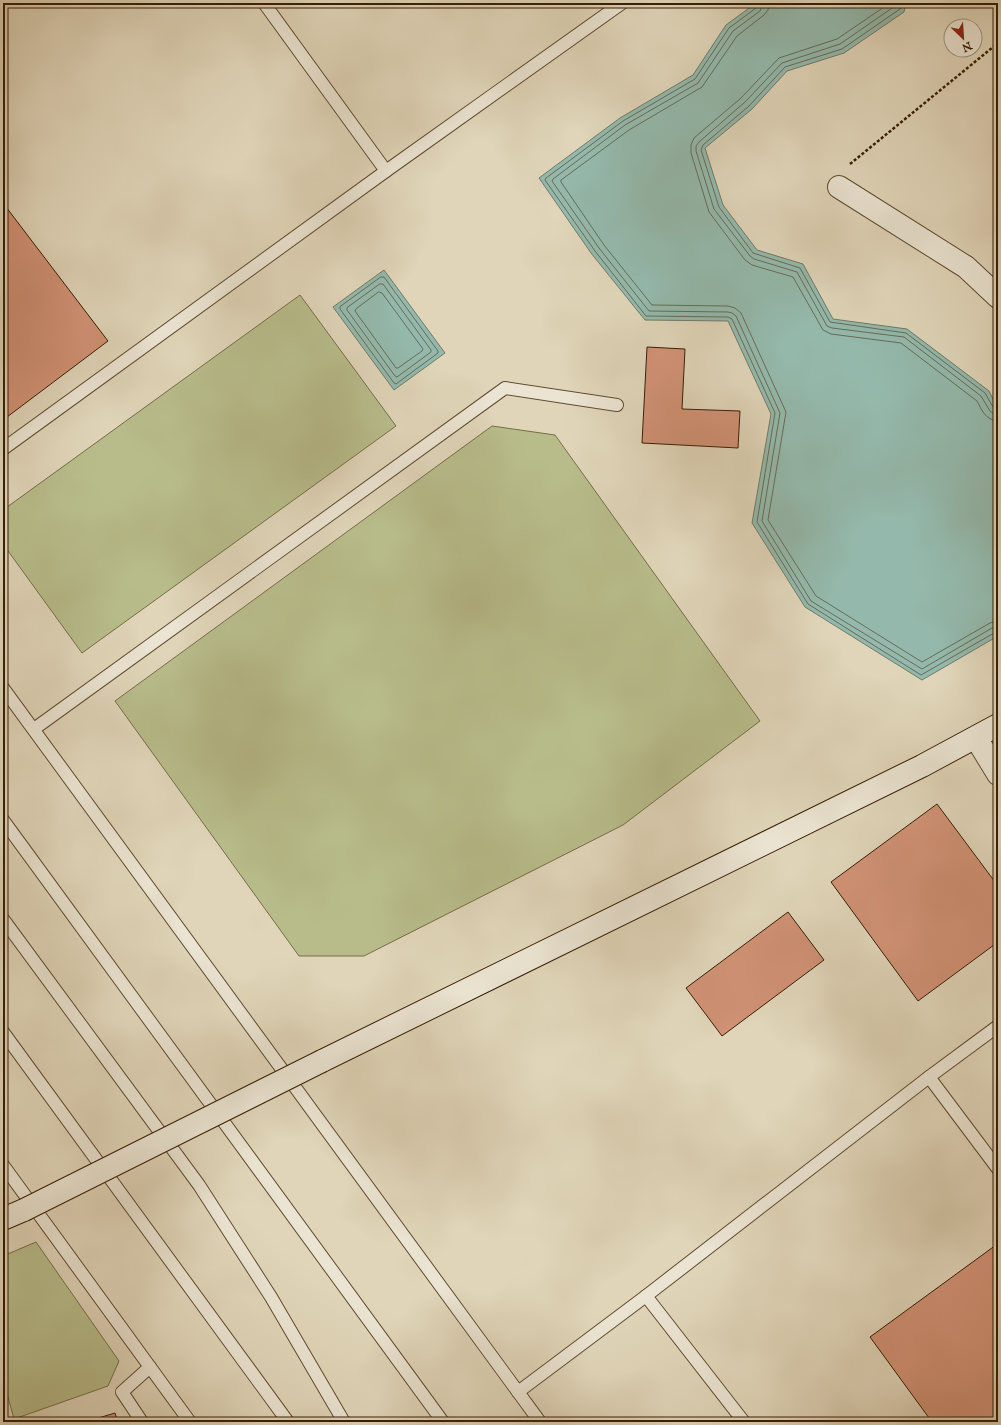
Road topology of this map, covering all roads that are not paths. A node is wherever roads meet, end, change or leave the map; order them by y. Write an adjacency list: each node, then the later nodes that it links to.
1 (264, 3): 3 (lane)
2 (622, 3): 3 (lane)
3 (386, 171): 7 (lane)
4 (839, 187): 5 (street)
5 (998, 297)
6 (617, 405): 10 (lane)
7 (3, 450)
8 (3, 688): 10 (lane)
9 (998, 725): 11 (street)
10 (34, 729): 23 (lane)
11 (976, 738): 12 (street); 20 (street, bridge)
12 (998, 774)
13 (3, 820): 28 (lane)
14 (3, 919): 27 (lane)
15 (998, 1026): 17 (lane)
16 (3, 1032): 26 (lane)
17 (929, 1077): 19 (lane); 21 (lane)
18 (3, 1165): 22 (lane)
19 (998, 1169)
20 (3, 1219)
21 (646, 1296): 23 (lane); 30 (lane)
22 (150, 1368): 24 (lane); 25 (lane)
23 (518, 1392): 29 (lane)
24 (142, 1422)
25 (190, 1422)
26 (288, 1422)
27 (344, 1422)
28 (443, 1422)
29 (540, 1422)
30 (744, 1422)

